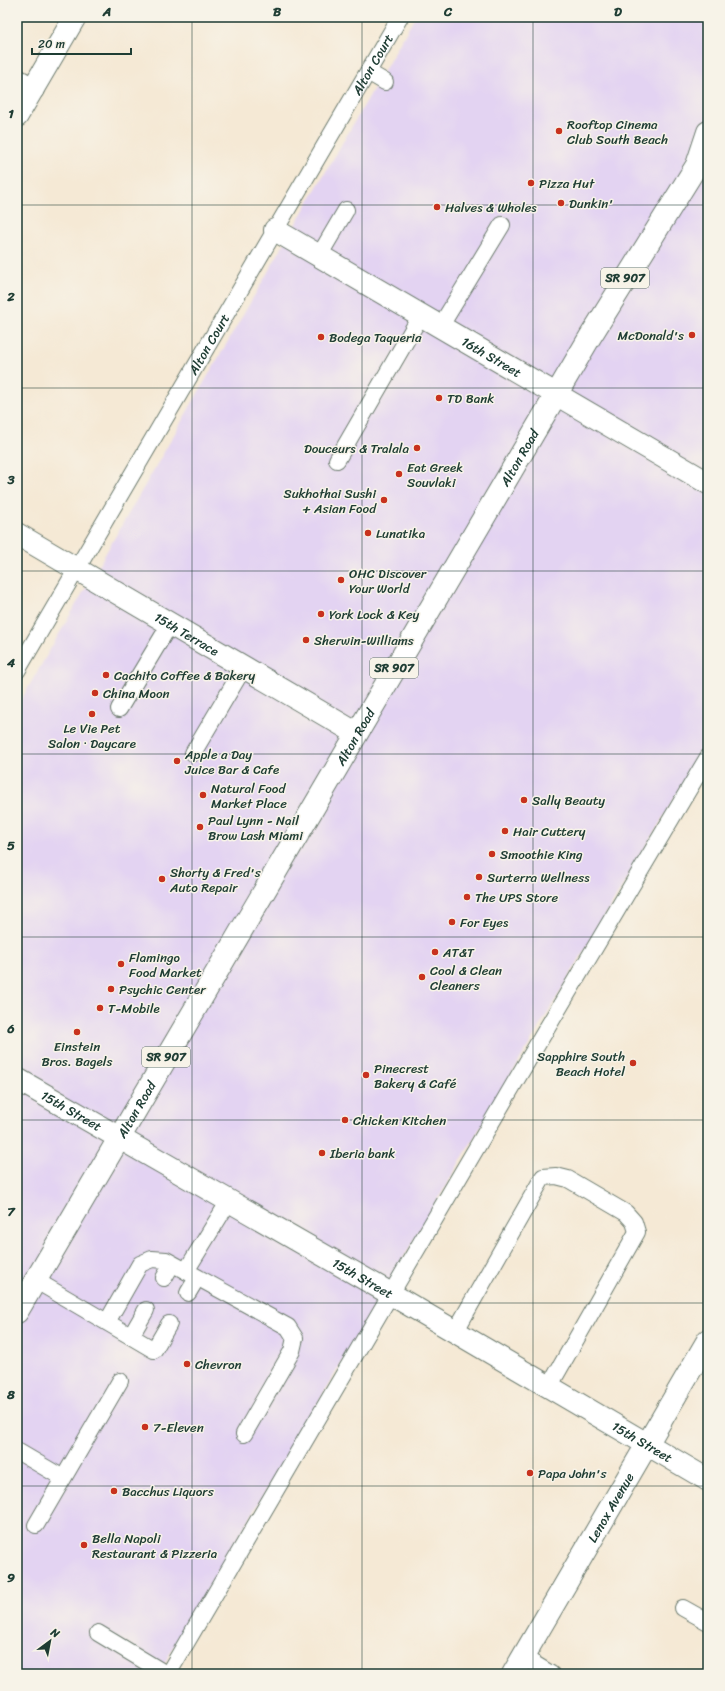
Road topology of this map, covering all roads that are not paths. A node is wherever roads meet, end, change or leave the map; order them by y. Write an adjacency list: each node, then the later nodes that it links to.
1 (75, 17): 5 (main road)
2 (400, 17): 3 (lane, Alton Court)
3 (368, 72): 4 (lane); 11 (lane, Alton Court)
4 (384, 82)
5 (25, 84): 6 (main road)
6 (17, 116)
7 (708, 132): 8 (main road, Alton Road / SR 907)
8 (703, 161): 15 (main road, Alton Road / SR 907)
9 (346, 210): 12 (lane)
10 (502, 225): 14 (lane)
11 (275, 230): 12 (main road, 16th Street); 19 (lane, Alton Court)
12 (319, 256): 13 (main road, 16th Street)
13 (421, 315): 14 (main road, 16th Street); 16 (lane)
14 (440, 327): 15 (main road, 16th Street)
15 (556, 394): 17 (main road, 16th Street); 24 (main road, Alton Road / SR 907)
16 (337, 460)
17 (708, 483)
18 (17, 534): 19 (main road, 15th Terrace)
19 (77, 569): 20 (main road, 15th Terrace); 22 (lane, Alton Court)
20 (170, 624): 21 (main road, 15th Terrace); 23 (lane)
21 (244, 667): 24 (main road, 15th Terrace); 25 (lane)
22 (17, 671)
23 (120, 709)
24 (356, 733): 28 (main road, Alton Road / SR 907)
25 (193, 753)
26 (708, 757): 35 (lane)
27 (17, 1079): 28 (main road, 15th Street)
28 (118, 1138): 29 (main road, 15th Street); 33 (main road, Alton Road / SR 907)
29 (228, 1201): 31 (lane); 35 (main road, 15th Street)
30 (172, 1264): 31 (lane); 32 (lane); 38 (lane)
31 (192, 1275): 34 (lane); 45 (lane)
32 (164, 1278)
33 (36, 1280): 37 (main road, Alton Road / SR 907); 38 (lane)
34 (188, 1292)
35 (391, 1294): 40 (main road, 15th Street); 55 (lane)
36 (146, 1310): 41 (lane)
37 (17, 1312)
38 (107, 1322): 41 (lane)
39 (169, 1324): 41 (lane)
40 (455, 1332): 44 (main road, 15th Street); 44 (lane)
41 (131, 1336)
42 (708, 1340): 46 (main road, Lenox Avenue)
43 (120, 1381): 48 (lane)
44 (549, 1386): 46 (main road, 15th Street)
45 (244, 1434)
46 (647, 1444): 49 (main road, 15th Street); 54 (main road, Lenox Avenue)
47 (17, 1451): 48 (lane)
48 (63, 1478): 50 (lane)
49 (708, 1480)
50 (36, 1525)
51 (683, 1608): 52 (lane)
52 (708, 1622)
53 (98, 1633): 55 (lane)
54 (518, 1666): 56 (lane)
55 (167, 1674)
56 (551, 1674)

